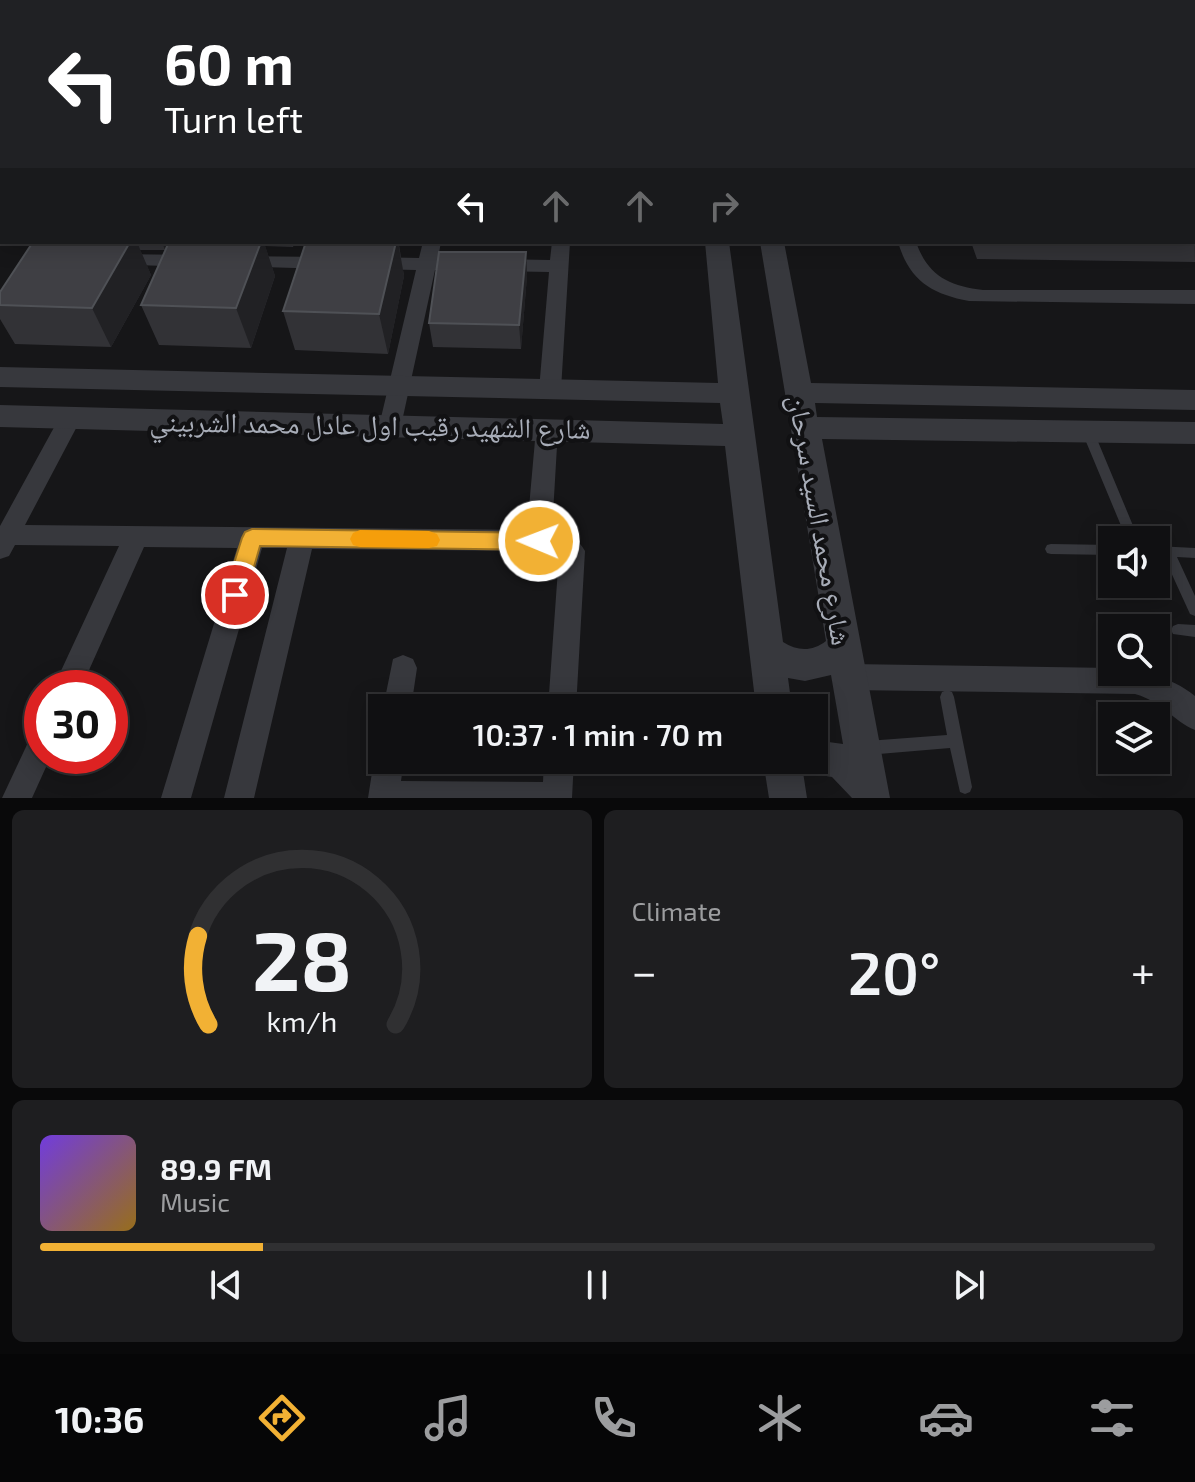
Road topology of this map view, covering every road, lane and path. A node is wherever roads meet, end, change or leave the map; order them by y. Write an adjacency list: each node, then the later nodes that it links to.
1 (432, 244): 7 (street)
2 (561, 244): 8 (street)
3 (717, 244): 13 (street)
4 (772, 244): 14 (street, شارع محمد السيد سرحان)
5 (908, 244): 9 (street)
6 (102, 260): 7 (street)
7 (427, 264): 8 (street); 11 (street)
8 (559, 266): 12 (street)
9 (1195, 297)
10 (0, 377): 11 (street, شارع الشهيد رقيب اول عادل محمد الشربيني)
11 (399, 386): 12 (street, شارع الشهيد رقيب اول عادل محمد الشربيني); 18 (street)
12 (550, 390): 13 (street, شارع الشهيد رقيب اول عادل محمد الشربيني)
13 (733, 393): 23 (street)
14 (797, 393): 15 (street); 19 (street, شارع محمد السيد سرحان)
15 (1195, 400)
16 (0, 416): 17 (street, شارع الشهيد رقيب اول عادل محمد الشربيني)
17 (71, 417): 18 (street, شارع الشهيد رقيب اول عادل محمد الشربيني); 29 (street)
18 (390, 426): 20 (street, شارع الشهيد رقيب اول عادل محمد الشربيني)
19 (804, 428): 21 (street); 39 (street, شارع محمد السيد سرحان)
20 (547, 429): 23 (street, شارع الشهيد رقيب اول عادل محمد الشربيني); 28 (street)
21 (1088, 432): 22 (street); 24 (lane)
22 (1195, 433)
23 (739, 435): 38 (street)
24 (1127, 526)
25 (136, 536): 26 (street); 29 (street); 41 (street)
26 (252, 538): 27 (street); 58 (street)
27 (302, 538): 28 (street); 59 (street)
28 (539, 541): 43 (street)
29 (4, 542)
30 (1051, 549): 31 (lane)
31 (1098, 550)
32 (1170, 552): 33 (lane)
33 (1195, 553)
34 (1170, 566): 35 (lane)
35 (1195, 610)
36 (1178, 630): 37 (lane)
37 (1195, 631)
38 (766, 650): 39 (street); 44 (street)
39 (846, 662): 46 (street); 48 (street, شارع محمد السيد سرحان)
40 (403, 668): 42 (street)
41 (75, 670)
42 (399, 694)
43 (563, 694)
44 (772, 694)
45 (947, 697): 47 (lane)
46 (1195, 716)
47 (956, 741): 48 (lane); 53 (lane)
48 (862, 749): 54 (street, شارع محمد السيد سرحان)
49 (828, 760): 54 (street)
50 (28, 774): 57 (street)
51 (387, 774): 55 (street)
52 (558, 774): 56 (street)
53 (965, 787)
54 (870, 792)
55 (383, 797): 56 (street)
56 (557, 797)
57 (17, 798)
58 (176, 798)
59 (239, 798)

